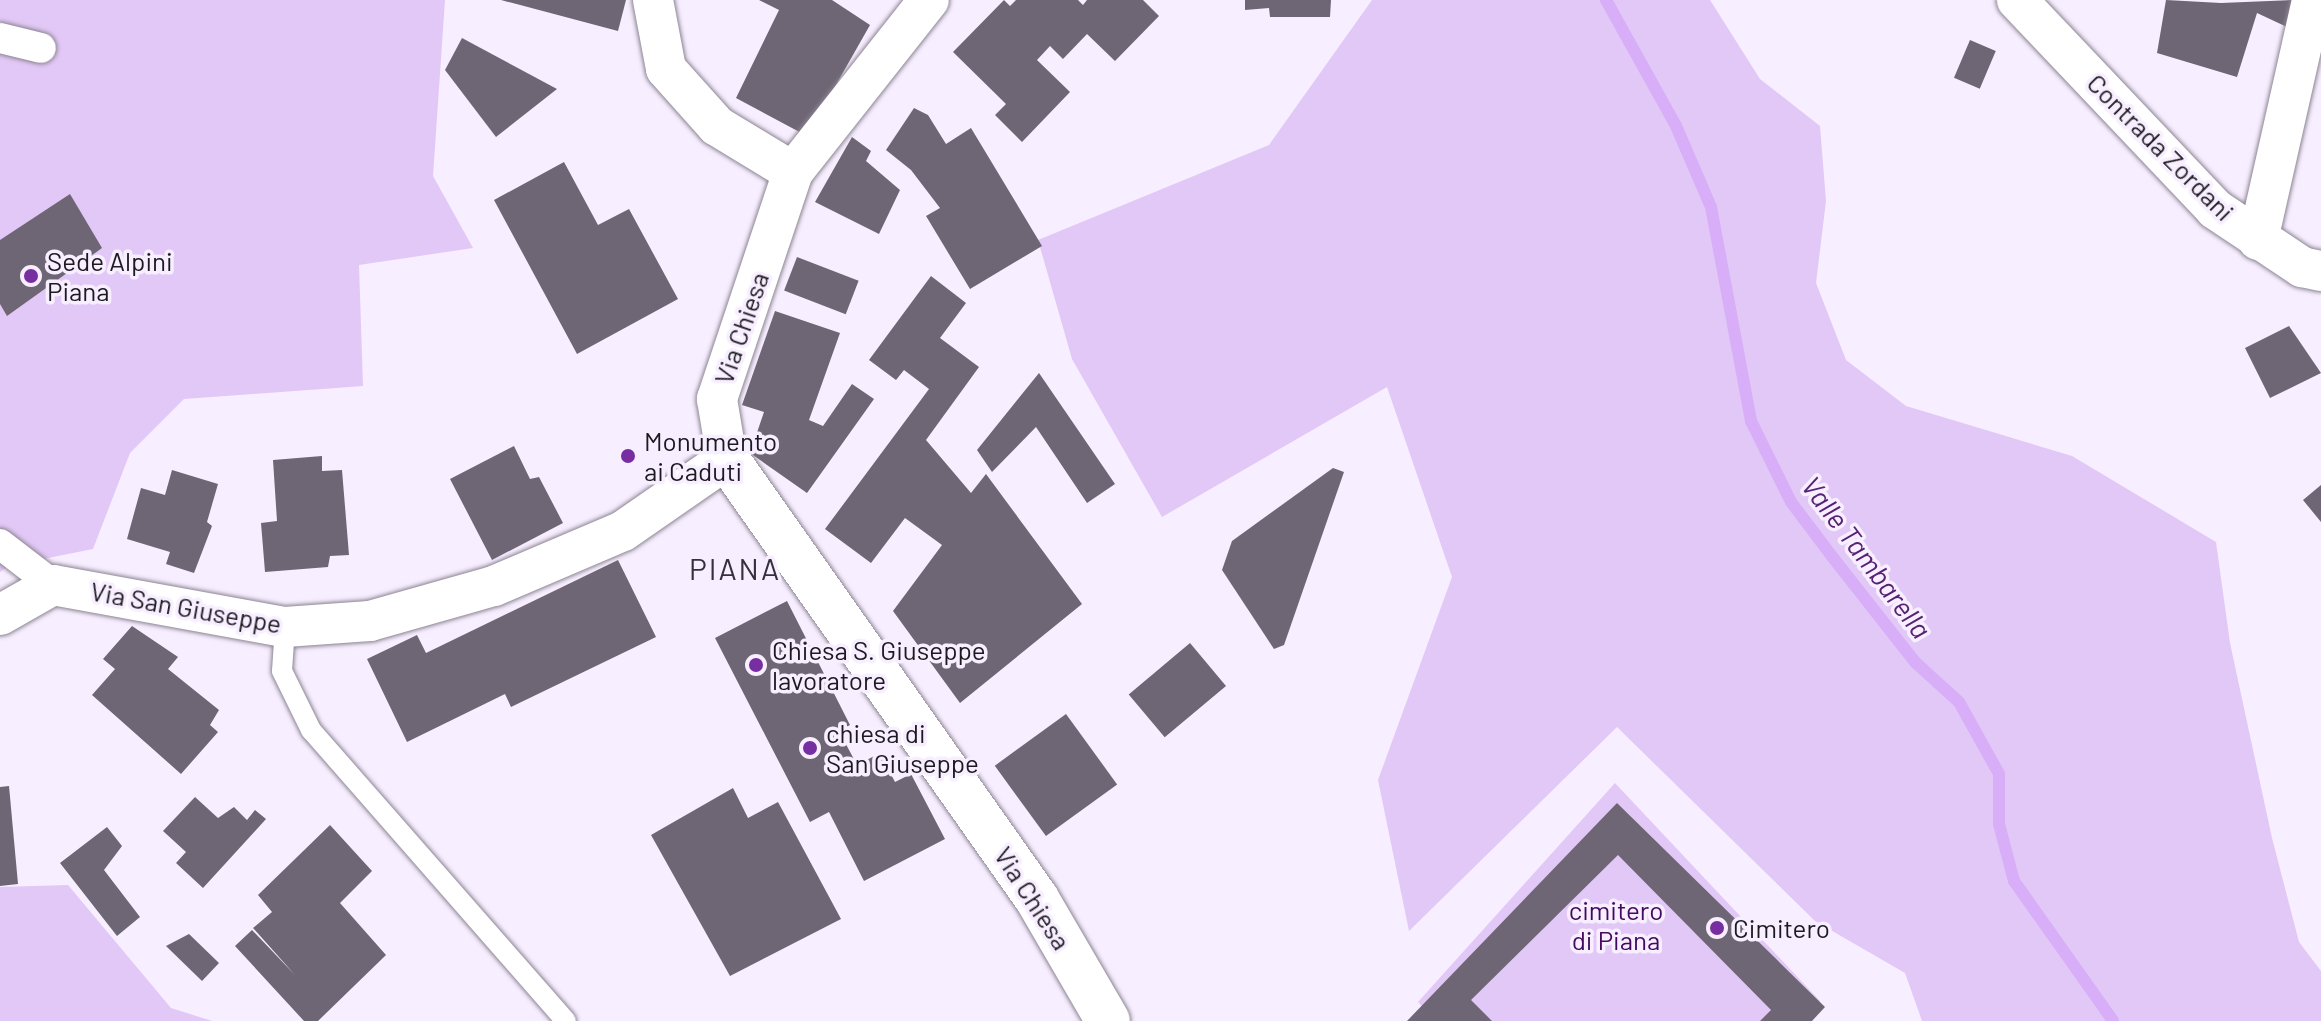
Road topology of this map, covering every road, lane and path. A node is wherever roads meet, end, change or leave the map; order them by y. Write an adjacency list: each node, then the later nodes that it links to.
1 (653, 0): 7 (street)
2 (929, 0): 7 (street, Via Chiesa)
3 (2017, 0): 8 (street, Contrada Zordani)
4 (2312, 0): 8 (street)
5 (0, 38): 6 (street)
6 (41, 48)
7 (793, 172): 10 (street, Via Chiesa)
8 (2258, 240): 9 (street, Contrada Zordani)
9 (2321, 271)
10 (727, 459): 14 (street, Via San Giuseppe); 16 (street, Via Chiesa)
11 (0, 544): 12 (street)
12 (53, 585): 13 (street, Via San Giuseppe); 14 (street, Via San Giuseppe)
13 (0, 615)
14 (285, 627): 15 (lane)
15 (566, 1021)
16 (1108, 1021)

